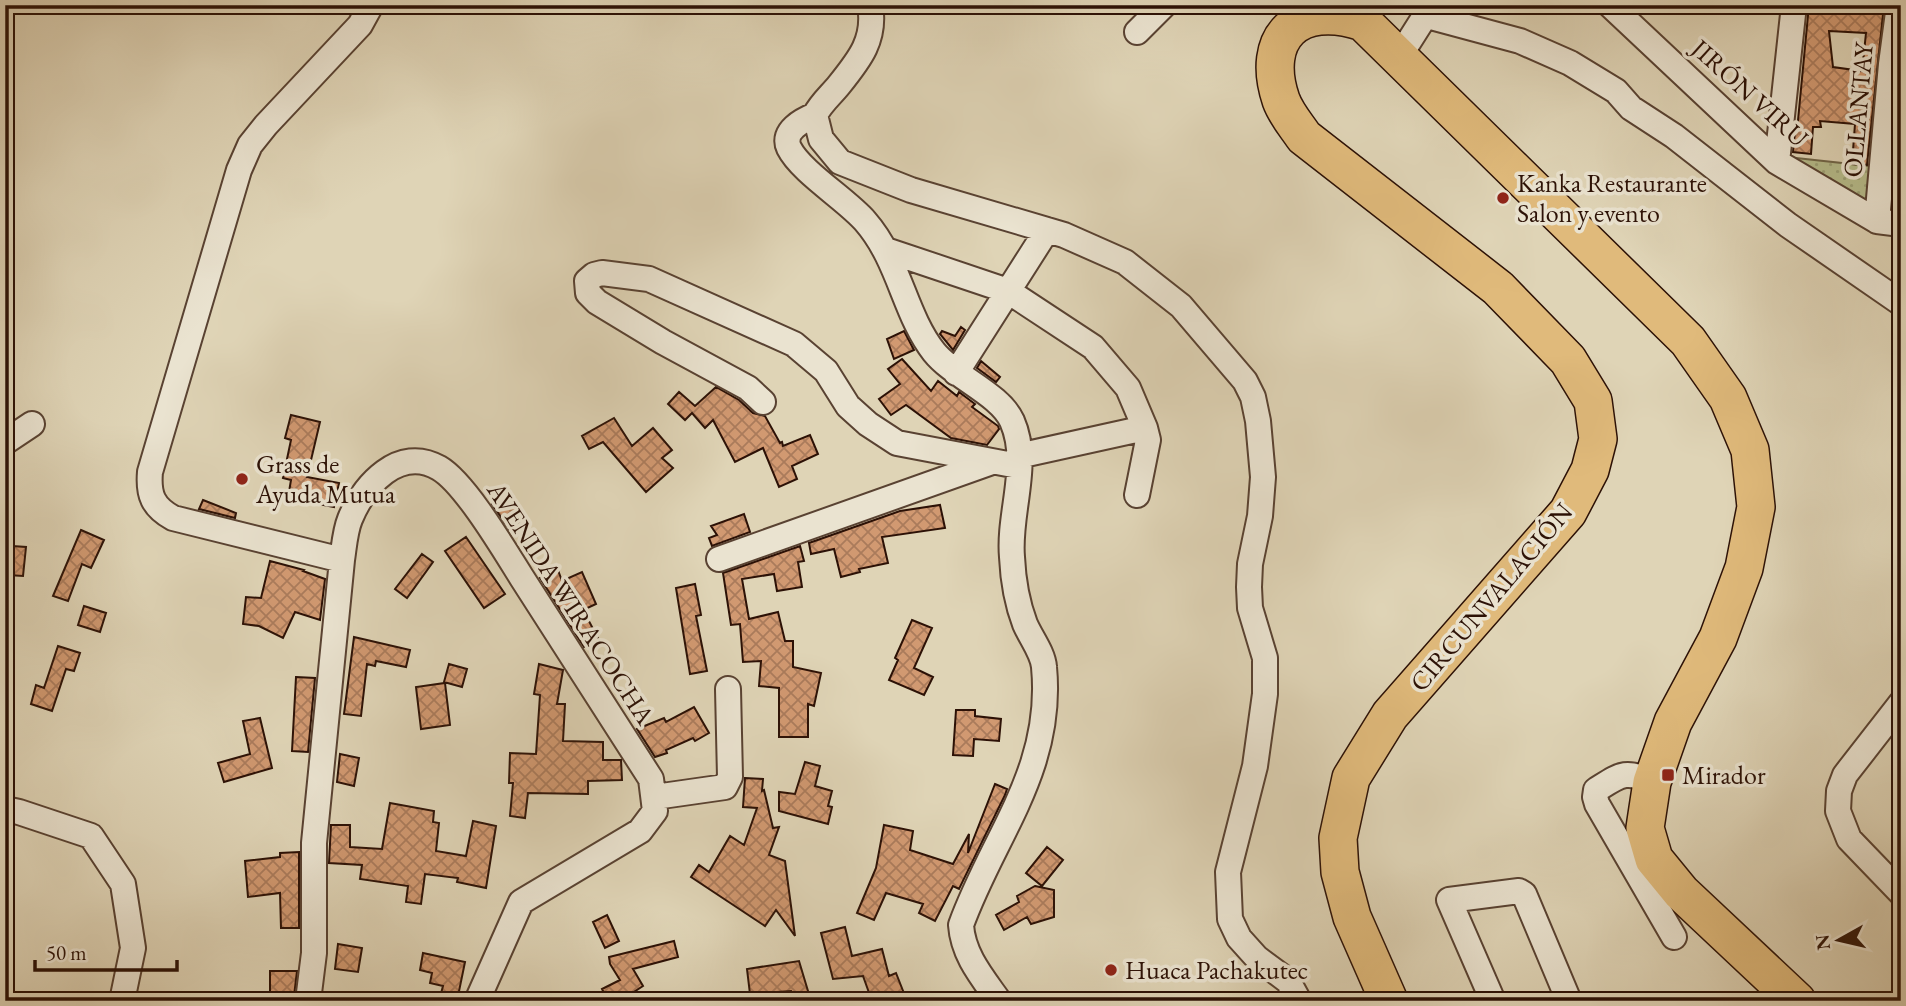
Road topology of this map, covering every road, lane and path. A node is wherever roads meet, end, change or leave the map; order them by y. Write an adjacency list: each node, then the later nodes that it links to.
1 (371, 5): 27 (street)
2 (870, 5): 10 (street)
3 (1164, 5): 8 (street)
4 (1610, 5): 12 (street, JIRÓN VIRU)
5 (1794, 5): 12 (street)
6 (1899, 5): 11 (street, OLLANTAY)
7 (1429, 10): 9 (street); 17 (street)
8 (1137, 32)
9 (1399, 57): 30 (highway, CIRCUNVALACIÓN); 40 (highway, CIRCUNVALACIÓN)
10 (815, 115): 14 (street); 15 (street)
11 (1893, 137): 13 (street, OLLANTAY)
12 (1777, 162): 13 (street, JIRÓN VIRU)
13 (1889, 223)
14 (1047, 230): 16 (street); 39 (street)
15 (886, 250): 16 (street); 18 (street)
16 (1008, 291): 18 (street); 21 (street)
17 (1901, 303)
18 (956, 373): 24 (street)
19 (763, 401): 23 (street)
20 (33, 424): 22 (street)
21 (1145, 428): 24 (street); 25 (street)
22 (5, 442)
23 (993, 461): 24 (street); 26 (street)
24 (1018, 461): 38 (street)
25 (1137, 495)
26 (719, 559)
27 (342, 560): 31 (street, AVENIDA WIRACOCHA); 36 (street, AVENIDA WIRACOCHA)
28 (728, 689): 31 (street)
29 (1901, 703): 33 (street)
30 (1652, 782): 34 (street); 43 (highway, CIRCUNVALACIÓN)
31 (655, 797): 37 (street)
32 (5, 809): 35 (street)
33 (1901, 892)
34 (1674, 937)
35 (122, 1001)
36 (308, 1001)
37 (477, 1001)
38 (999, 1001)
39 (1299, 1001)
40 (1388, 1001)
41 (1493, 1001): 42 (street)
42 (1569, 1001)
43 (1797, 1001)

